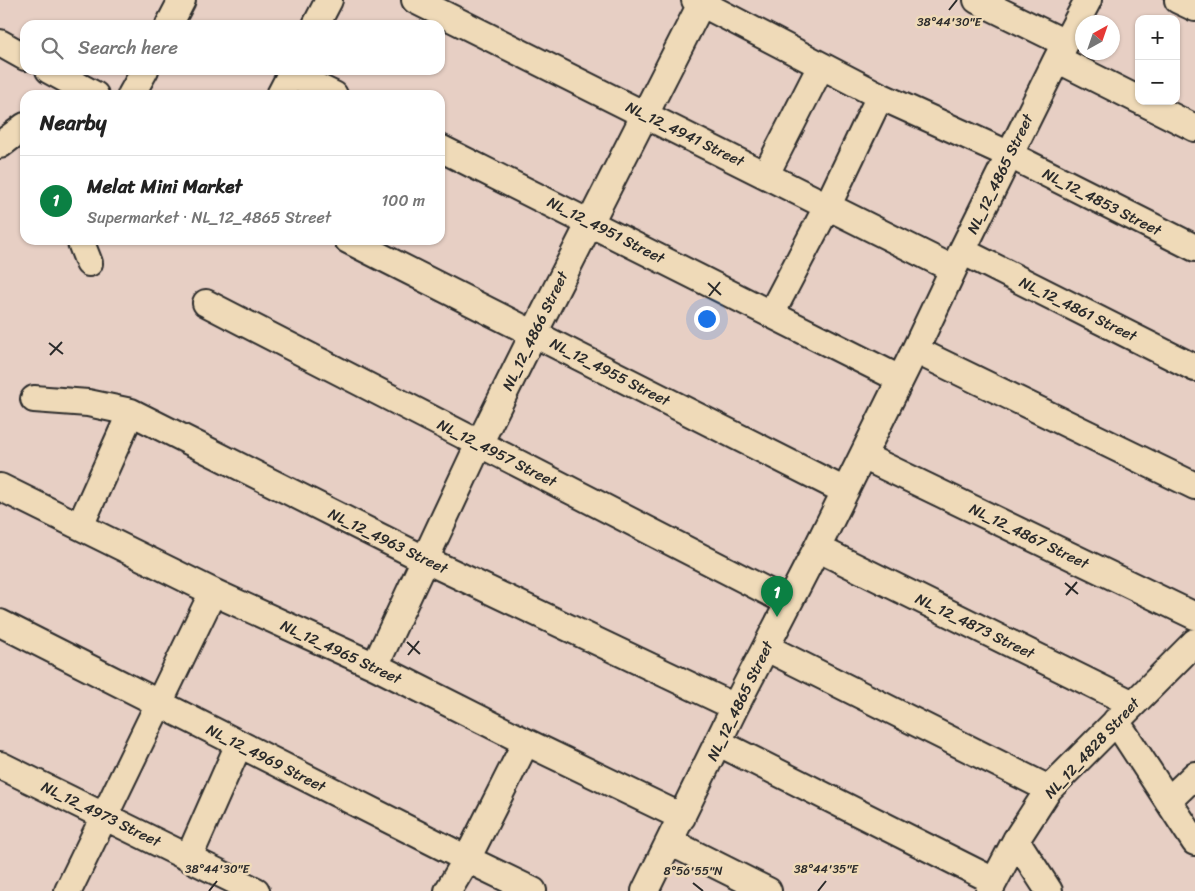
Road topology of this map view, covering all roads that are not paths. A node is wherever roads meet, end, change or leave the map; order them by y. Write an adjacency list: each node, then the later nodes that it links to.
1 (182, 0): 9 (street)
2 (329, 0): 10 (street)
3 (416, 0): 24 (street, NL_12_4941 Street)
4 (977, 0): 12 (street)
5 (1088, 0): 12 (street, NL_12_4865 Street)
6 (1178, 0): 8 (street)
7 (700, 1): 14 (street, NL_12_4853 Street); 24 (street, NL_12_4866 Street)
8 (1195, 8)
9 (172, 20)
10 (319, 20)
11 (0, 44): 13 (street)
12 (1061, 51): 22 (street); 29 (street, NL_12_4865 Street)
13 (20, 54)
14 (821, 66): 21 (street, NL_12_4853 Street); 30 (street)
15 (56, 75): 18 (street)
16 (142, 75): 19 (street)
17 (288, 80): 20 (street)
18 (76, 90)
19 (134, 90)
20 (319, 90)
21 (880, 96): 29 (street, NL_12_4853 Street); 31 (street)
22 (1135, 98)
23 (1148, 105): 25 (street)
24 (645, 115): 30 (street, NL_12_4941 Street); 32 (street, NL_12_4866 Street)
25 (1195, 128)
26 (20, 130): 27 (street)
27 (0, 145)
28 (445, 150): 32 (street, NL_12_4951 Street)
29 (1010, 155): 34 (street, NL_12_4853 Street); 35 (street, NL_12_4865 Street)
30 (766, 174): 31 (street, NL_12_4941 Street)
31 (827, 207): 35 (street, NL_12_4941 Street); 37 (street)
32 (589, 222): 37 (street, NL_12_4951 Street); 38 (street, NL_12_4866 Street)
33 (358, 245): 38 (street, NL_12_4955 Street)
34 (1195, 248)
35 (958, 260): 39 (street, NL_12_4865 Street); 40 (street, NL_12_4861 Street)
36 (206, 303): 44 (street, NL_12_4957 Street)
37 (772, 314): 41 (street, NL_12_4951 Street)
38 (534, 333): 44 (street, NL_12_4866 Street); 48 (street, NL_12_4955 Street)
39 (915, 350): 41 (street, NL_12_4865 Street); 46 (street)
40 (1195, 368)
41 (900, 379): 45 (street, NL_12_4865 Street)
42 (34, 399): 43 (street, NL_12_4963 Street)
43 (131, 412): 49 (street); 51 (street, NL_12_4963 Street)
44 (479, 444): 51 (street, NL_12_4866 Street); 53 (street, NL_12_4957 Street)
45 (863, 456): 48 (street, NL_12_4865 Street); 54 (street, NL_12_4867 Street)
46 (1195, 486)
47 (0, 487): 49 (street, NL_12_4965 Street)
48 (845, 491): 50 (street, NL_12_4865 Street)
49 (80, 526): 52 (street, NL_12_4965 Street)
50 (817, 548): 53 (street, NL_12_4865 Street); 61 (street, NL_12_4873 Street)
51 (426, 560): 58 (street, NL_12_4866 Street); 60 (street, NL_12_4963 Street)
52 (213, 592): 58 (street, NL_12_4965 Street); 59 (street)
53 (788, 602): 57 (street, NL_12_4865 Street)
54 (1195, 616)
55 (0, 623): 59 (street, NL_12_4969 Street)
56 (1195, 642): 61 (street, NL_12_4828 Street)
57 (767, 648): 60 (street, NL_12_4865 Street); 67 (street)
58 (375, 666): 62 (street, NL_12_4965 Street)
59 (159, 703): 64 (street, NL_12_4969 Street); 69 (street)
60 (735, 707): 63 (street, NL_12_4865 Street)
61 (1124, 712): 67 (street, NL_12_4828 Street); 68 (street)
62 (526, 742): 70 (street, NL_12_4965 Street); 75 (street)
63 (719, 743): 70 (street, NL_12_4865 Street); 76 (street)
64 (239, 744): 74 (street); 75 (street, NL_12_4969 Street)
65 (0, 765): 69 (street, NL_12_4973 Street)
66 (1195, 775): 68 (street)
67 (1049, 789): 71 (street, NL_12_4828 Street)
68 (1169, 800): 73 (street)
69 (106, 816): 74 (street, NL_12_4973 Street); 77 (street)
70 (682, 818): 72 (street, NL_12_4865 Street)
71 (1016, 840): 76 (street, NL_12_4828 Street); 83 (street)
72 (670, 842): 81 (street, NL_12_4865 Street); 82 (street)
73 (1195, 842)
74 (189, 858): 78 (street, NL_12_4973 Street)
75 (467, 859): 79 (street); 80 (street, NL_12_4969 Street)
76 (992, 886)
77 (68, 891)
78 (256, 891)
79 (448, 891)
80 (533, 891)
81 (645, 891)
82 (768, 891)
83 (1049, 891)

